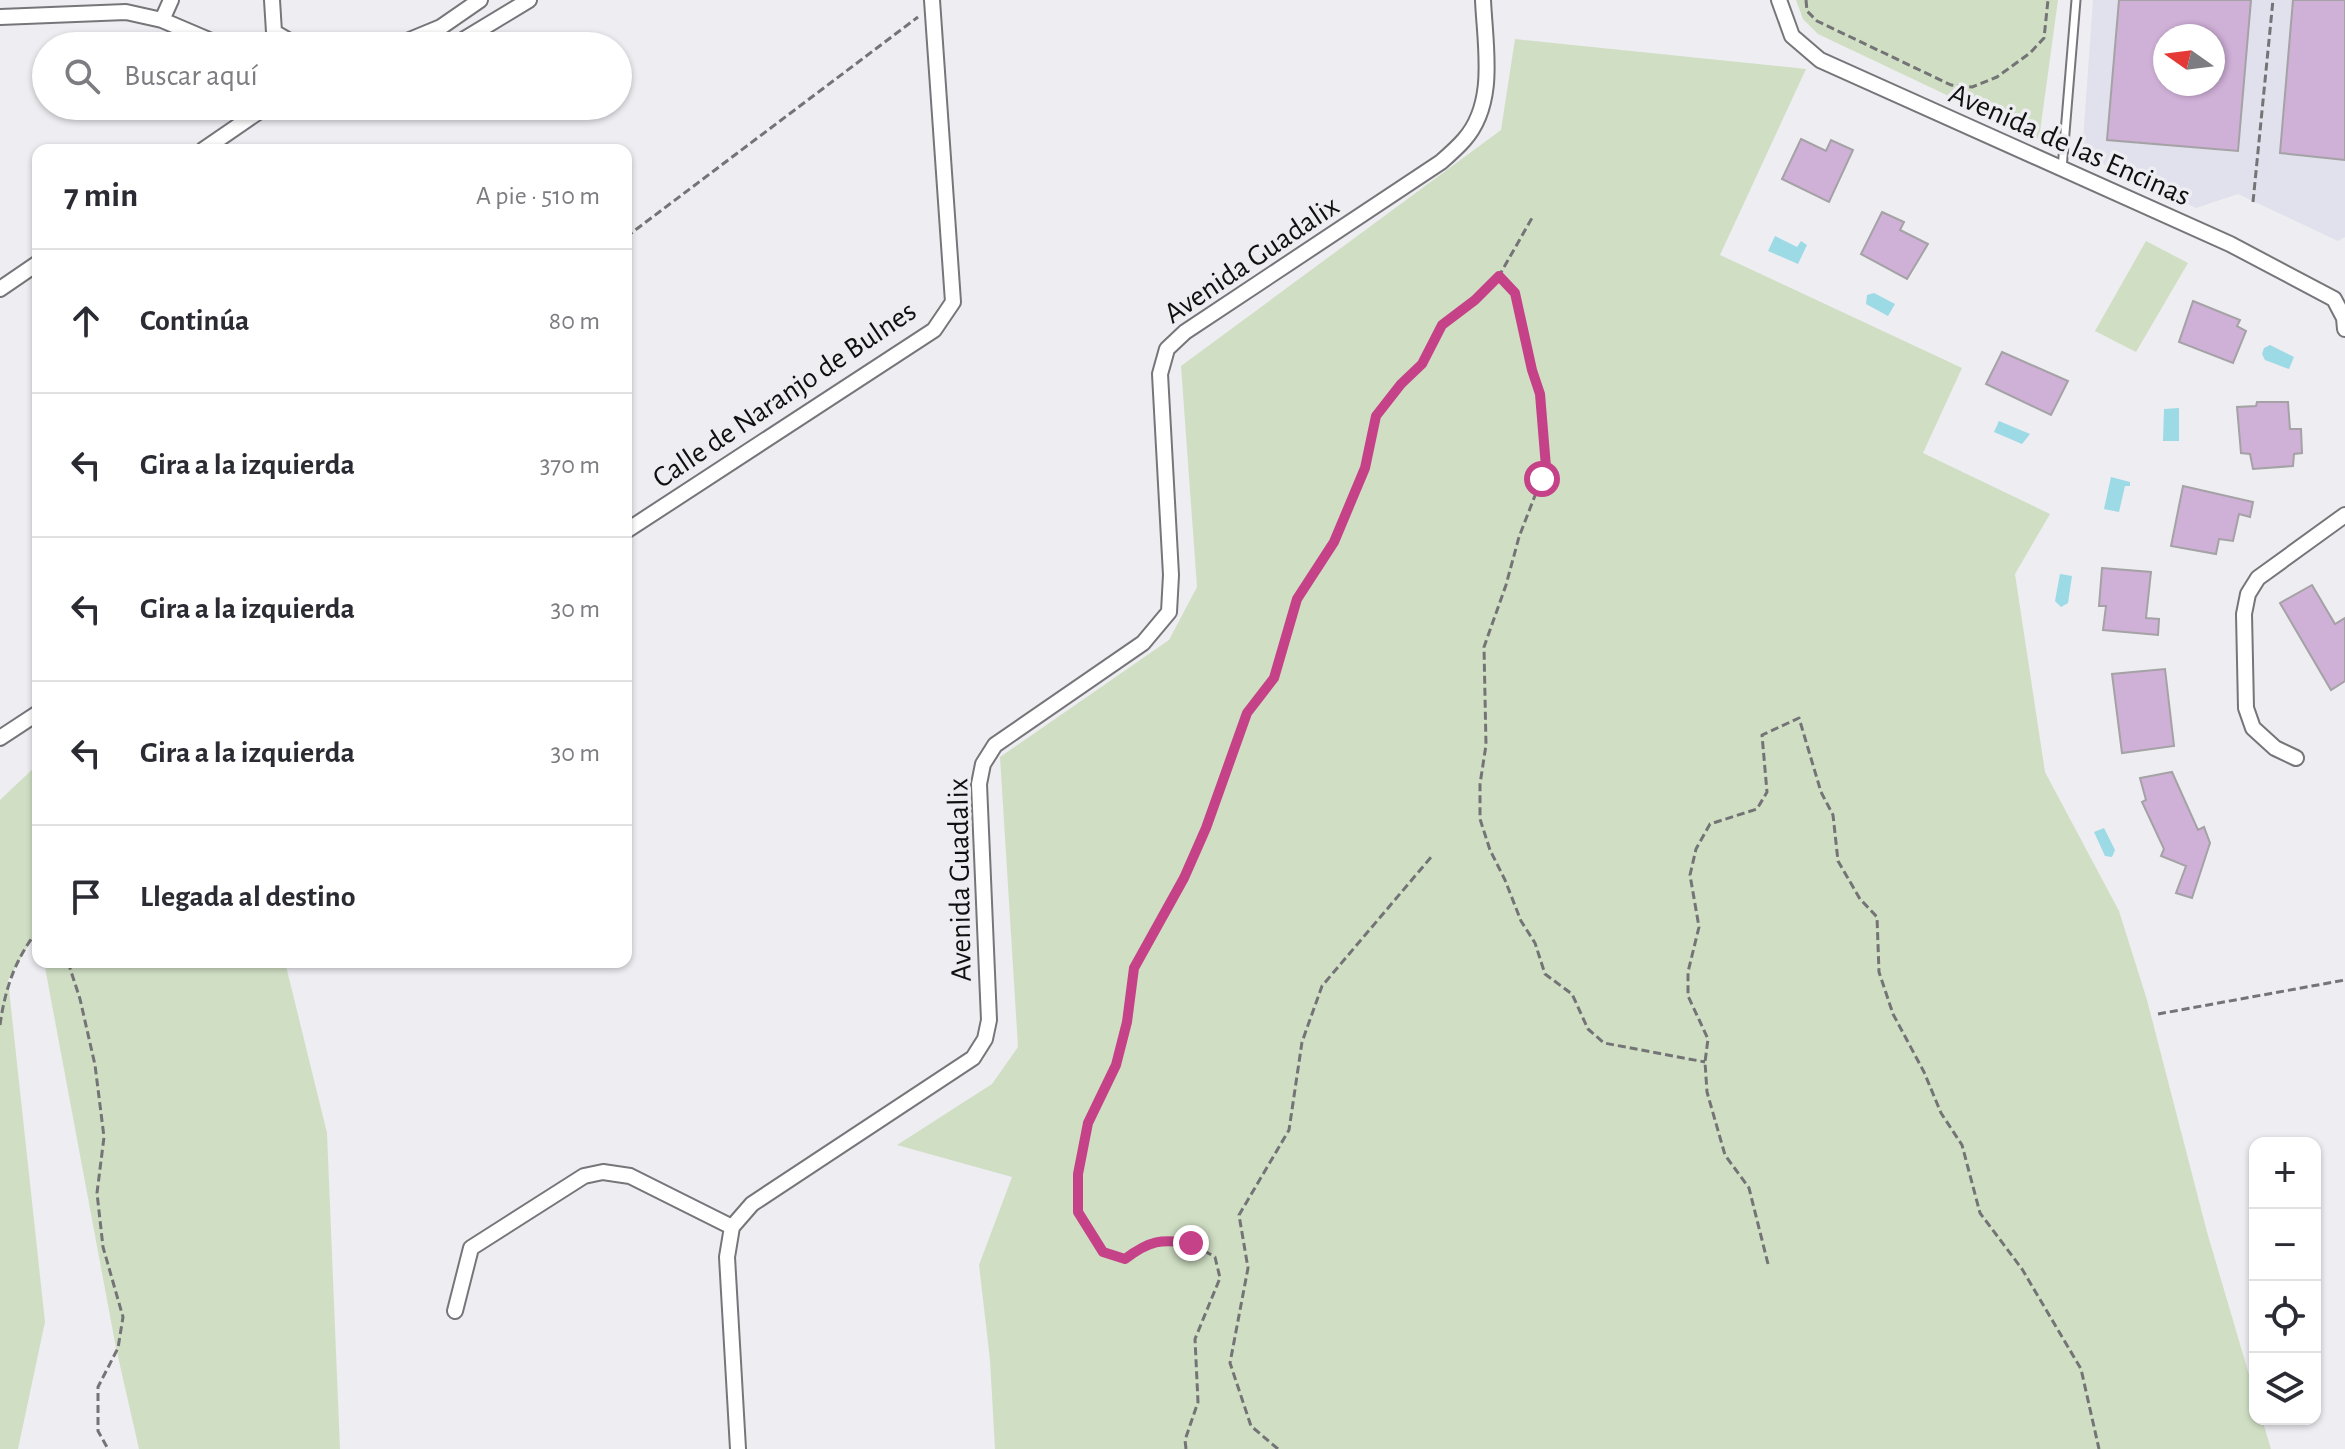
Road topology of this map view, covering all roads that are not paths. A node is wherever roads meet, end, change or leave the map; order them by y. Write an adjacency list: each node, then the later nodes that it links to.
1 (171, 0): 10 (street)
2 (272, 0): 12 (street)
3 (480, 0): 13 (street)
4 (529, 0): 14 (street)
5 (1483, 0): 27 (street, Avenida Guadalix)
6 (1779, 0): 17 (street, Avenida de las Encinas)
7 (2076, 0): 17 (lane)
8 (932, 4): 23 (street, Calle de Naranjo de Bulnes)
9 (0, 17): 10 (street)
10 (162, 20): 11 (street)
11 (190, 32)
12 (274, 32)
13 (429, 32)
14 (476, 32)
15 (247, 120): 16 (street)
16 (212, 144)
17 (2062, 169): 20 (street, Avenida de las Encinas)
18 (32, 267): 19 (street)
19 (0, 289)
20 (2340, 294): 21 (street, Avenida de las Encinas)
21 (2345, 329)
22 (2345, 515): 26 (street)
23 (632, 527)
24 (32, 717): 25 (street)
25 (0, 738)
26 (2296, 758)
27 (732, 1227): 28 (street); 29 (street)
28 (455, 1311)
29 (738, 1449)

